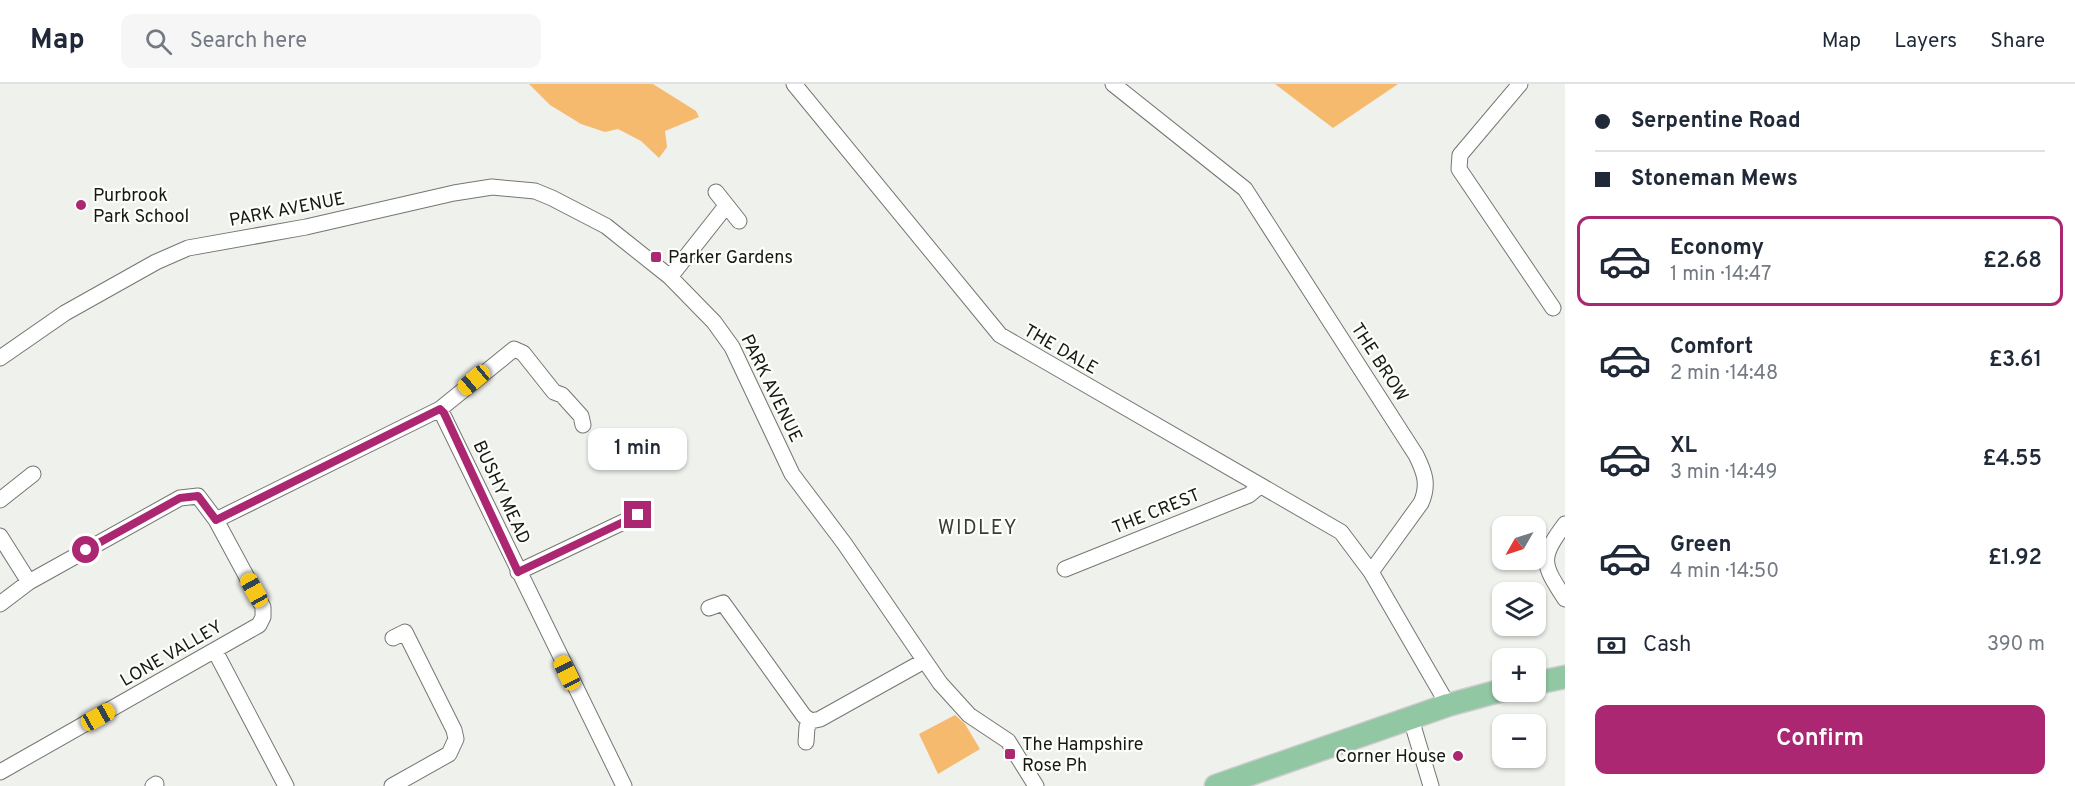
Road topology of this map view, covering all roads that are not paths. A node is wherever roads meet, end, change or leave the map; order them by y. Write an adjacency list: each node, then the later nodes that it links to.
1 (794, 84): 13 (street, THE DALE)
2 (1113, 84): 21 (street, THE BROW)
3 (1520, 84): 8 (street)
4 (716, 192): 5 (street)
5 (726, 206): 6 (street); 7 (street)
6 (739, 221)
7 (670, 276): 9 (street, PARK AVENUE); 28 (street, PARK AVENUE)
8 (1553, 308)
9 (0, 358)
10 (440, 409): 11 (street); 16 (street); 20 (street, BUSHY MEAD)
11 (583, 425)
12 (33, 474): 14 (street)
13 (1260, 486): 19 (street, THE CREST); 21 (street, THE DALE)
14 (0, 500)
15 (638, 515): 20 (street)
16 (216, 520): 22 (street, LONE VALLEY); 27 (street, LONE VALLEY)
17 (1565, 524): 23 (street)
18 (0, 536): 22 (street)
19 (1065, 569)
20 (518, 572): 40 (street, BUSHY MEAD)
21 (1371, 572): 32 (street)
22 (29, 582): 25 (street)
23 (1565, 599)
24 (717, 600): 34 (street)
25 (0, 604)
26 (403, 633): 39 (street)
27 (214, 651): 36 (street, LONE VALLEY); 38 (street)
28 (924, 661): 34 (street); 41 (street, PARK AVENUE)
29 (1565, 678): 30 (main road)
30 (1546, 681)
31 (1492, 693): 32 (main road)
32 (1448, 705): 33 (main road)
33 (1411, 719): 37 (main road); 43 (street)
34 (811, 721): 35 (street)
35 (806, 742)
36 (0, 772)
37 (1245, 781): 42 (main road)
38 (286, 786)
39 (392, 786)
40 (624, 786)
41 (1036, 786)
42 (1216, 786)
43 (1431, 786)

